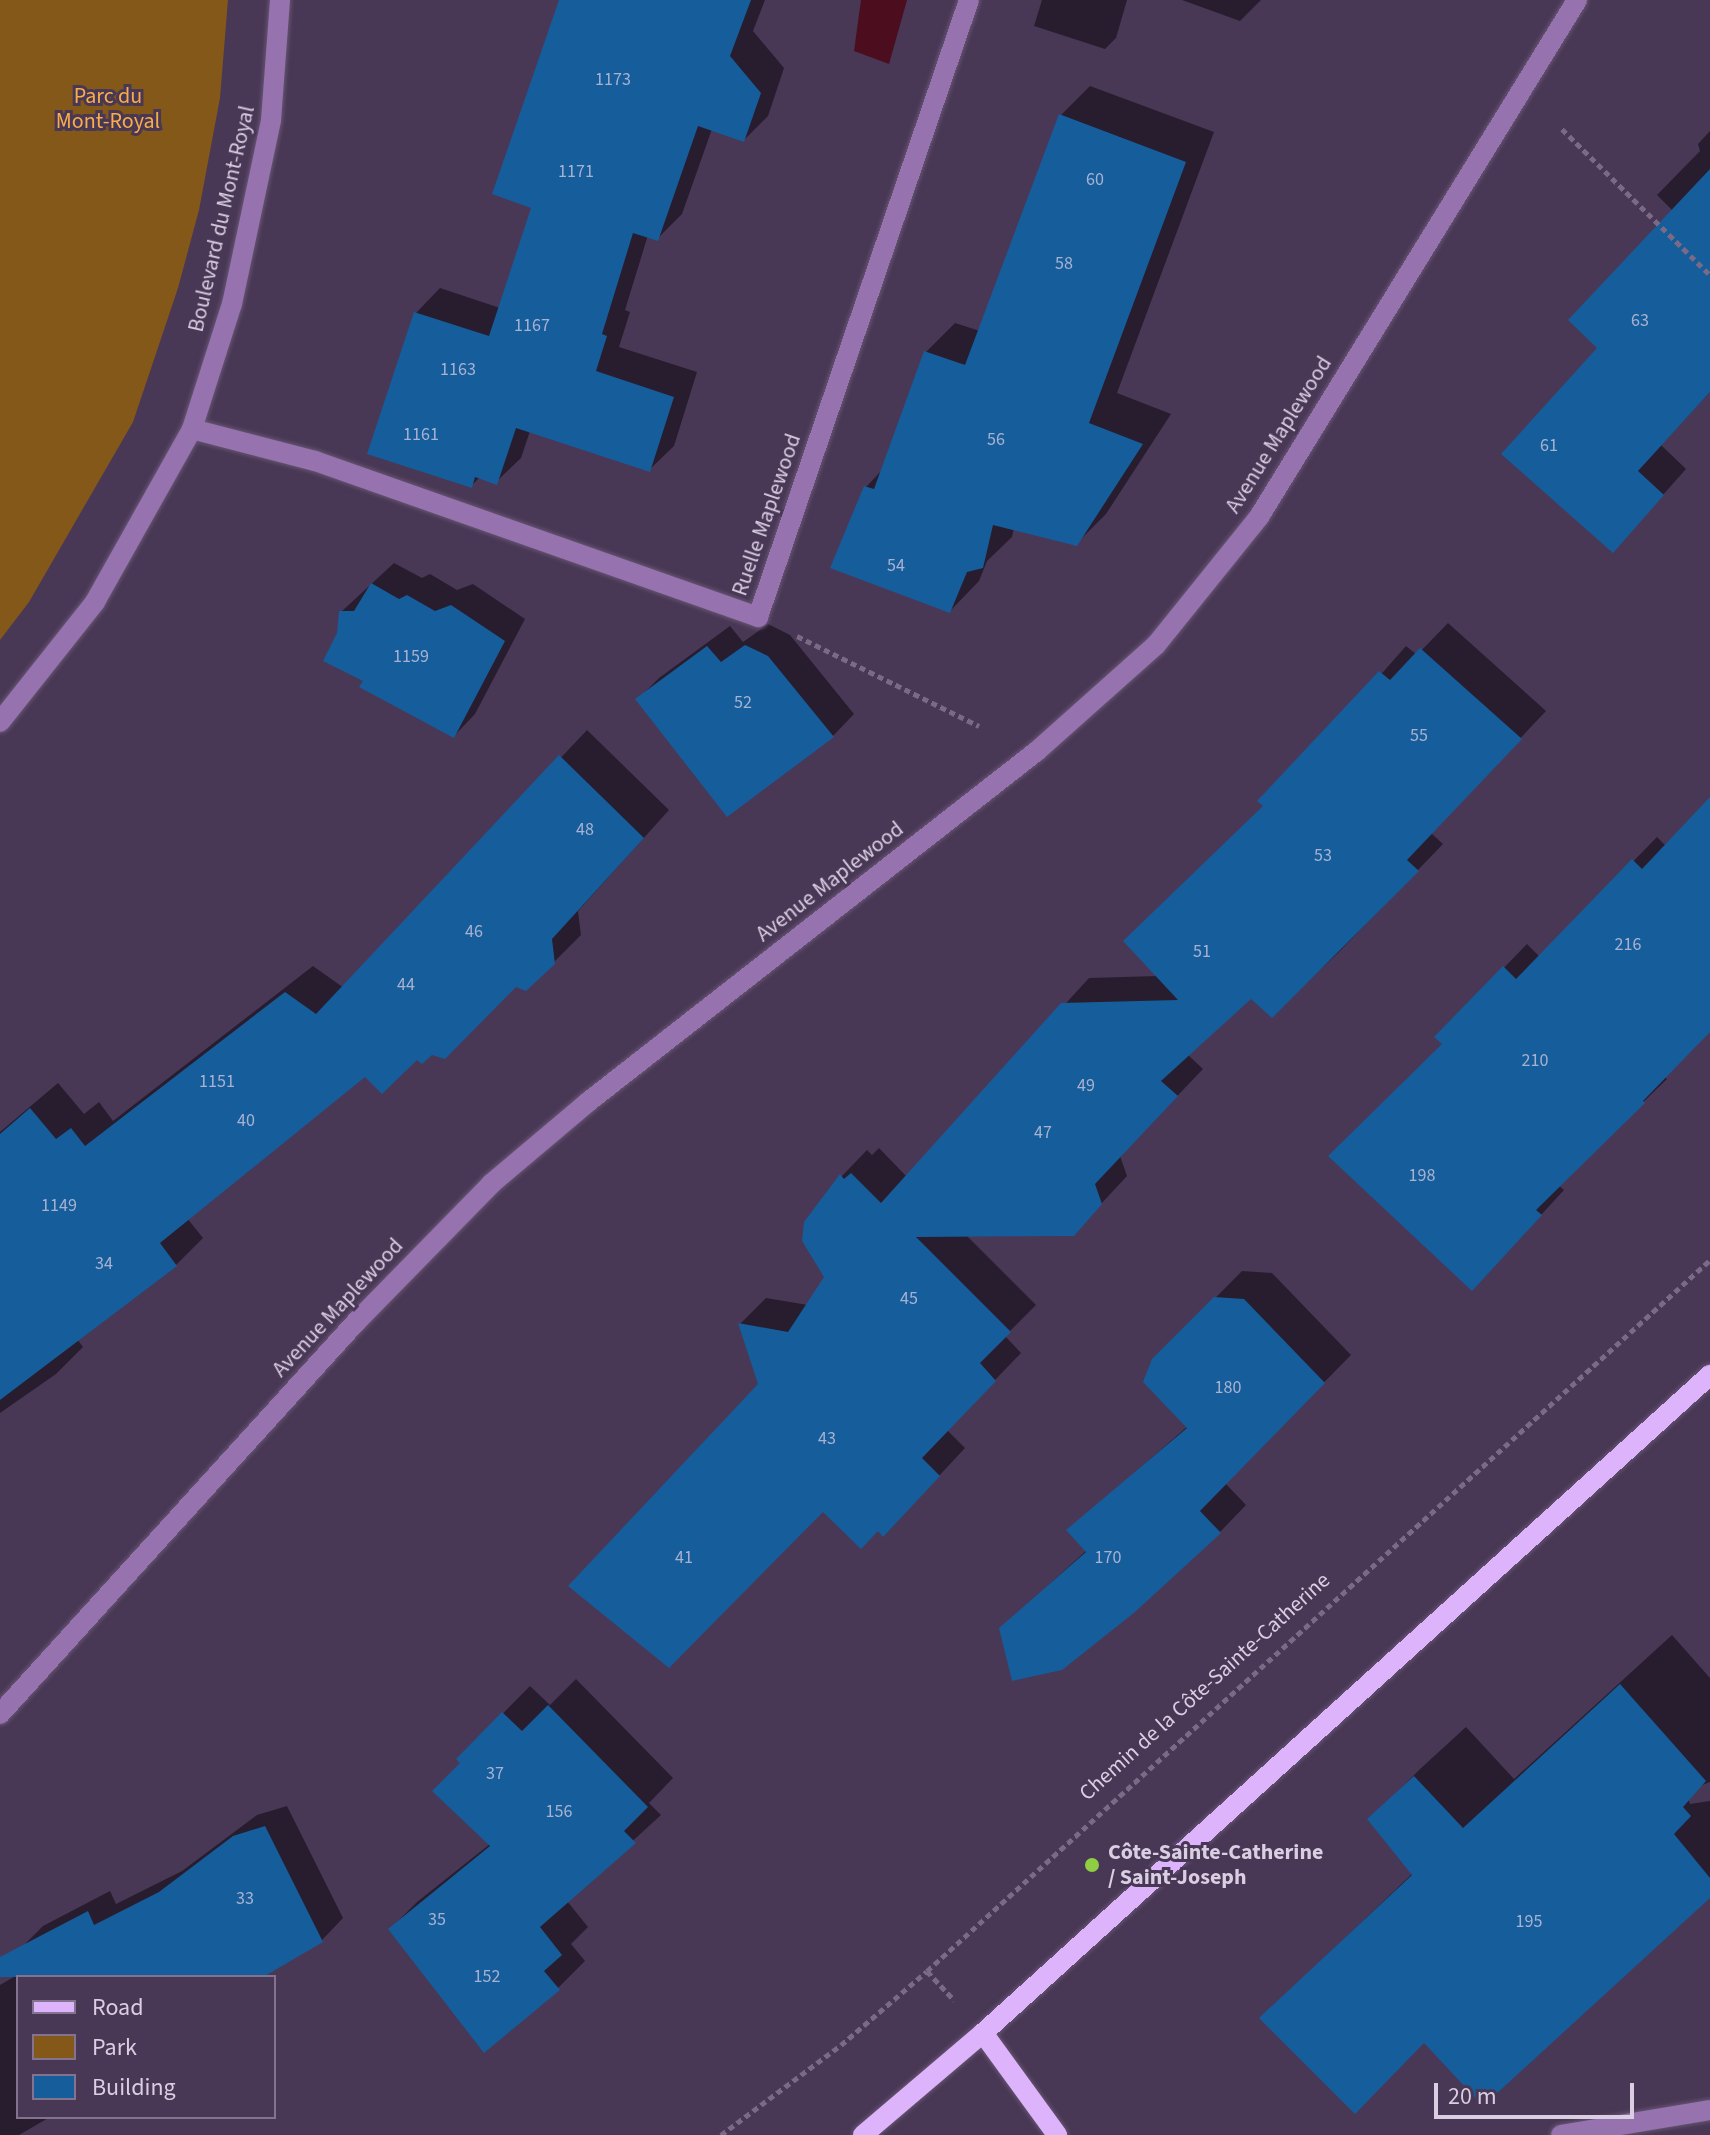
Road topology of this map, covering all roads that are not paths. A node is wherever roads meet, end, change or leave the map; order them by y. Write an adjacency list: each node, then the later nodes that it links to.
1 (280, 0): 4 (street, Boulevard du Mont-Royal)
2 (969, 0): 4 (street, Ruelle Maplewood)
3 (1577, 0): 7 (street, Avenue Maplewood)
4 (192, 429): 5 (street, Boulevard du Mont-Royal)
5 (0, 722)
6 (1710, 1375): 8 (main road)
7 (0, 1714)
8 (983, 2033): 10 (main road); 11 (main road)
9 (1710, 2110): 12 (street)
10 (863, 2135)
11 (1057, 2135)
12 (1561, 2135)

